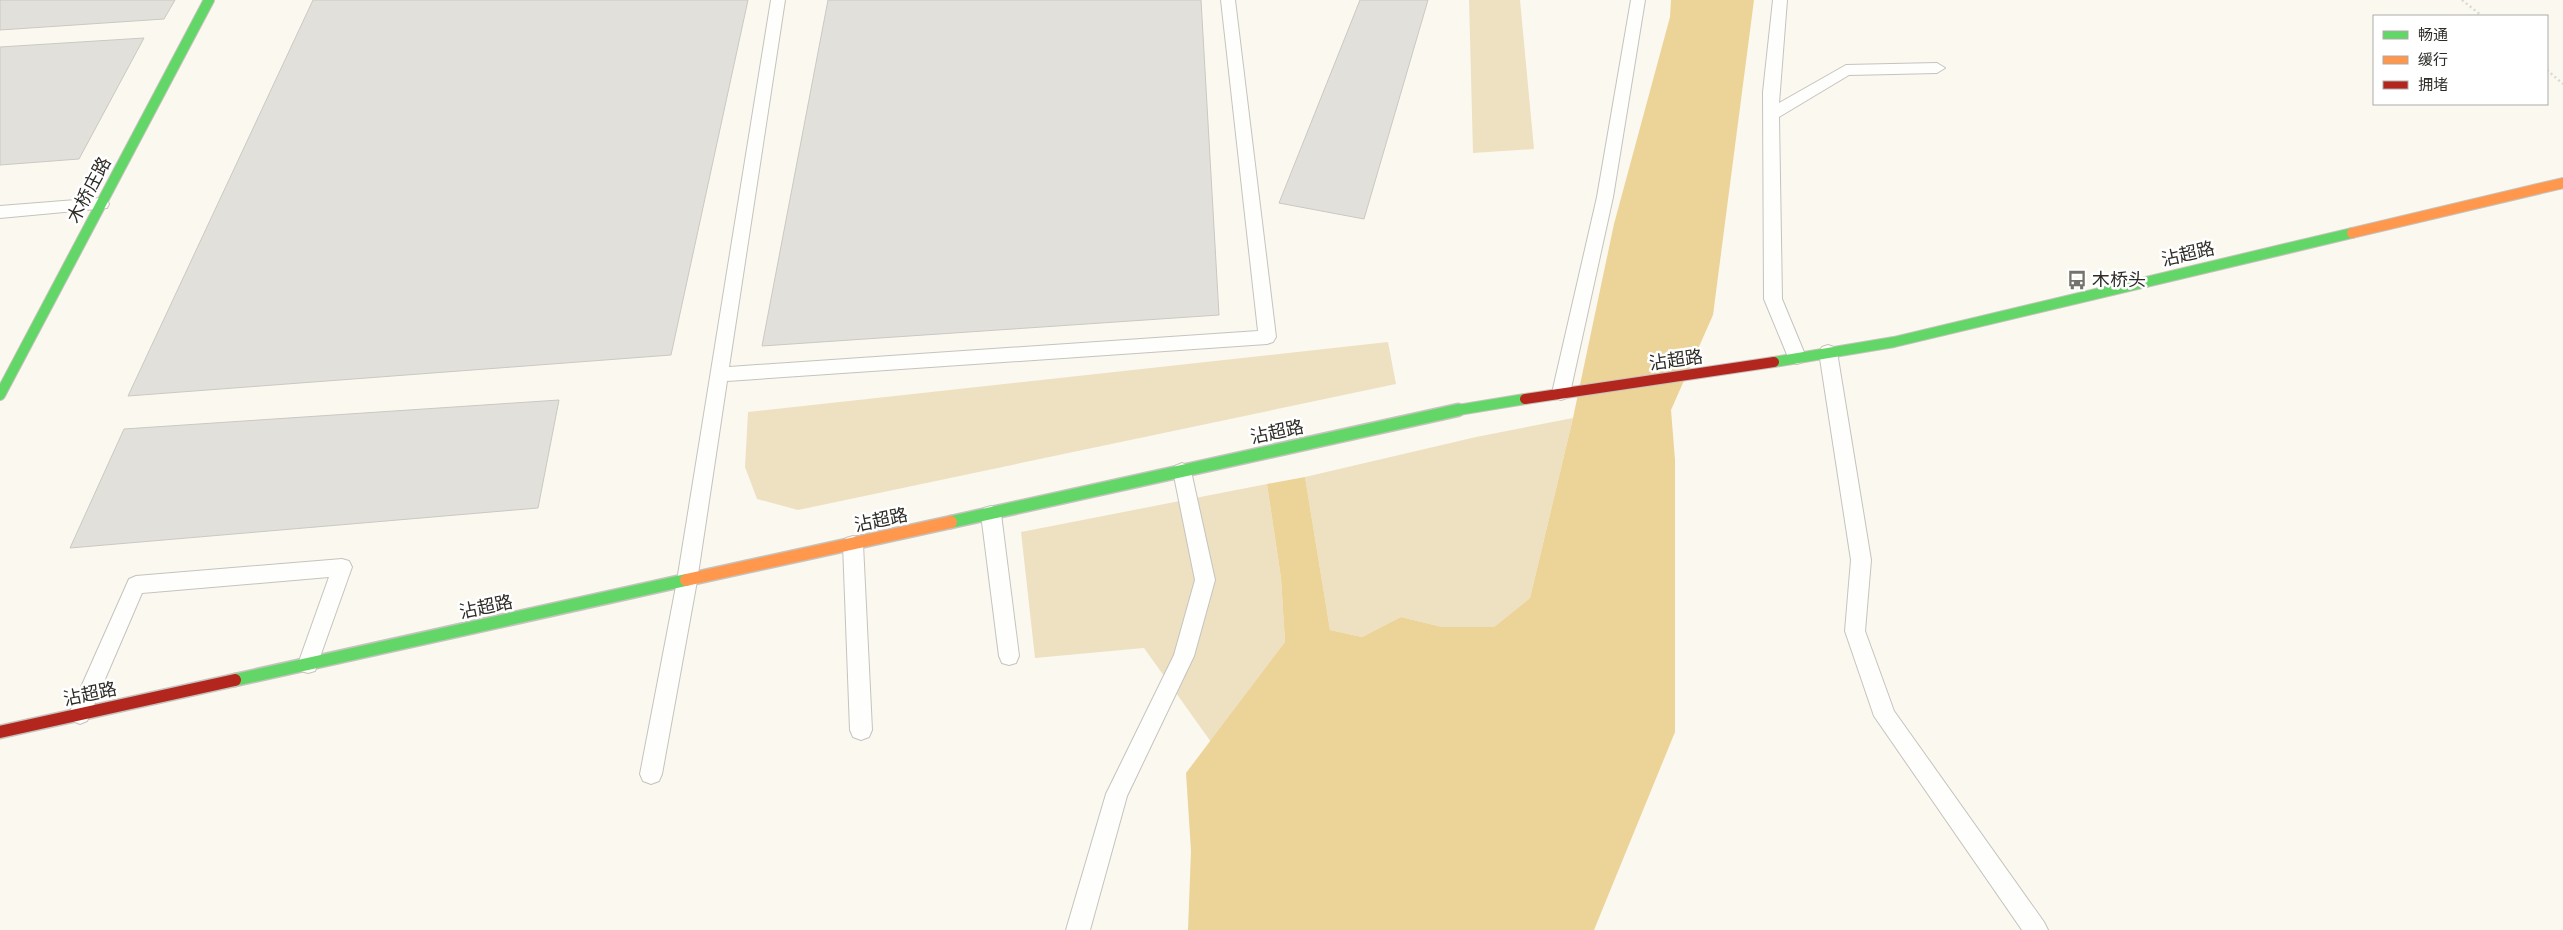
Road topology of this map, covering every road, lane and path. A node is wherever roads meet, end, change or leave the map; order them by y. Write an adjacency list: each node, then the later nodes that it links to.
1 (209, 0): 13 (street, 木桥庄路)
2 (778, 0): 17 (lane)
3 (1228, 0): 17 (lane)
4 (1638, 0): 18 (lane)
5 (1780, 0): 11 (lane)
6 (2462, 0): 7 (path)
7 (2481, 15)
8 (1937, 68): 11 (lane)
9 (2548, 71): 10 (path)
10 (2563, 84)
11 (1771, 114): 16 (lane)
12 (2563, 183): 15 (street, 沾超路)
13 (101, 204): 14 (lane); 19 (street, 木桥庄路)
14 (0, 212)
15 (1828, 352): 16 (street, 沾超路); 31 (lane)
16 (1797, 357): 18 (street, 沾超路)
17 (718, 375): 23 (lane)
18 (1569, 392): 20 (street, 沾超路)
19 (0, 396)
20 (1182, 471): 21 (street, 沾超路); 30 (lane)
21 (991, 514): 22 (street, 沾超路); 24 (lane)
22 (853, 544): 23 (street, 沾超路); 27 (lane)
23 (687, 581): 25 (street, 沾超路); 29 (lane)
24 (1009, 656)
25 (308, 664): 26 (street, 沾超路); 26 (lane)
26 (80, 714): 28 (street, 沾超路)
27 (861, 730)
28 (0, 732)
29 (651, 774)
30 (1078, 930)
31 (2036, 930)

